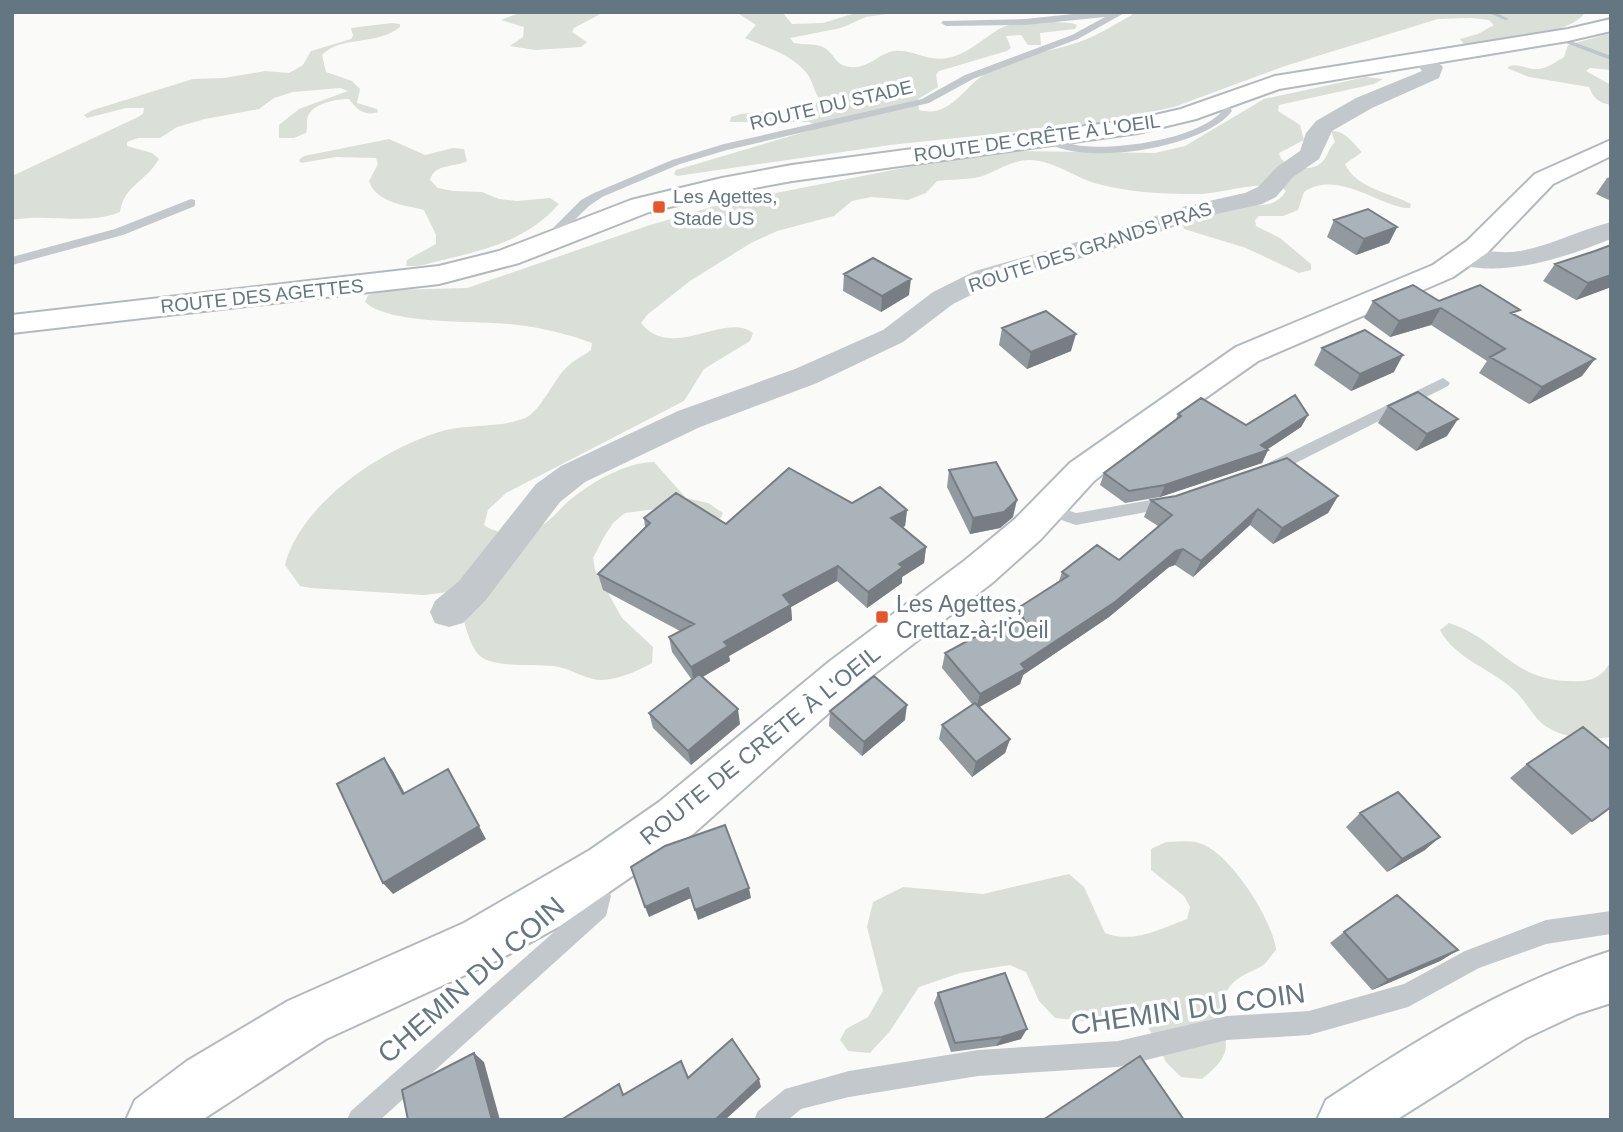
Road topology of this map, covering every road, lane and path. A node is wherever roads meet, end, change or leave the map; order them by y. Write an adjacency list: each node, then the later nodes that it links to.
1 (1118, 14): 2 (lane); 8 (lane, ROUTE DU STADE)
2 (946, 23)
3 (1611, 25): 4 (street, ROUTE DE CRÊTE À L'OEIL)
4 (1422, 58): 8 (street, ROUTE DE CRÊTE À L'OEIL); 17 (street, ROUTE DES GRANDS PRAS)
5 (1611, 147): 10 (street, ROUTE DE CRÊTE À L'OEIL)
6 (191, 203): 11 (lane)
7 (1611, 229): 10 (street)
8 (564, 235): 9 (street, ROUTE DE CRÊTE À L'OEIL)
9 (509, 257): 12 (street, ROUTE DES AGETTES)
10 (1463, 258): 16 (street, ROUTE DE CRÊTE À L'OEIL)
11 (12, 261)
12 (12, 324)
13 (1443, 383): 14 (lane)
14 (1248, 477)
15 (1186, 497): 16 (lane)
16 (1047, 509): 18 (street, ROUTE DE CRÊTE À L'OEIL)
17 (449, 612)
18 (592, 877): 21 (street, ROUTE DE CRÊTE À L'OEIL); 22 (lane, CHEMIN DU COIN)
19 (1611, 922): 23 (lane, CHEMIN DU COIN)
20 (1611, 977): 24 (street)
21 (155, 1120)
22 (360, 1120)
23 (767, 1120)
24 (1346, 1120)

